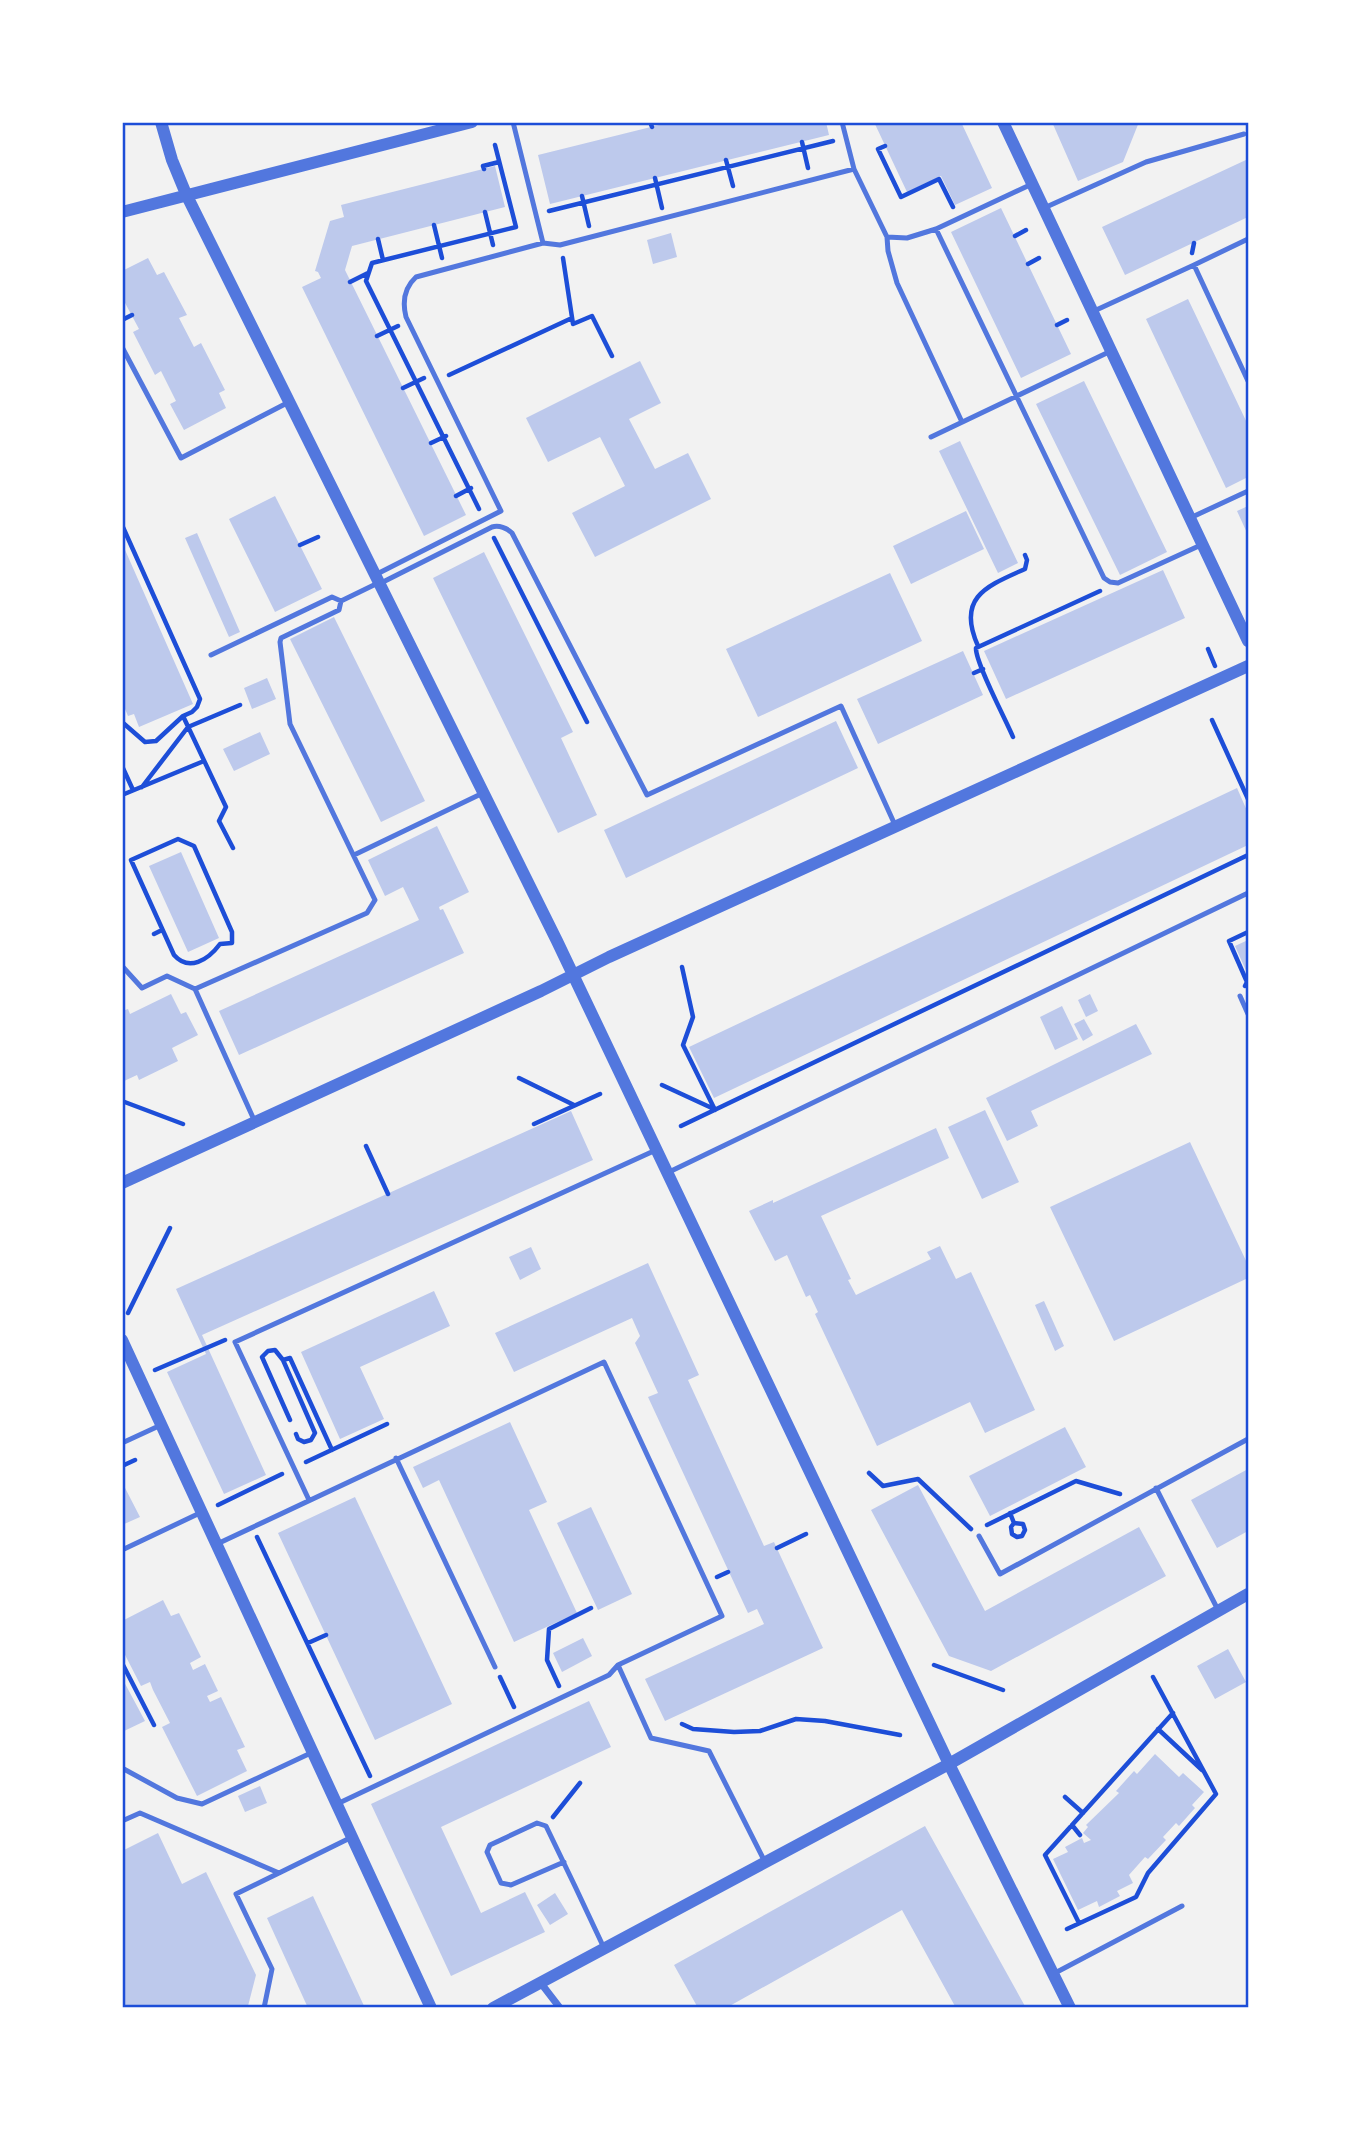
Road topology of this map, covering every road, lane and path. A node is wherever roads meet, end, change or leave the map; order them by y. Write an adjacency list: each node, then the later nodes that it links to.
1 (161, 122): 21 (street)
2 (472, 122): 21 (street)
3 (513, 122): 40 (lane)
4 (842, 122): 16 (lane)
5 (1003, 122): 19 (street)
6 (1244, 134): 27 (lane)
7 (802, 142): 11 (path)
8 (830, 142): 11 (path)
9 (495, 145): 13 (path)
10 (885, 146): 26 (path)
11 (803, 149): 14 (path); 18 (path)
12 (726, 160): 14 (path)
13 (499, 162): 15 (path); 34 (path)
14 (728, 167): 20 (path); 24 (path)
15 (484, 169)
16 (854, 169): 18 (lane); 37 (lane)
17 (655, 178): 20 (path)
18 (811, 180): 24 (lane)
19 (1032, 184): 27 (street); 32 (lane)
20 (656, 185): 25 (path); 30 (path)
21 (186, 194): 28 (street); 69 (street)
22 (582, 196): 25 (path)
23 (546, 199): 25 (path)
24 (736, 200): 30 (lane)
25 (584, 203): 36 (path)
26 (953, 208)
27 (1044, 208): 51 (street)
28 (122, 212)
29 (485, 212): 34 (path)
30 (664, 218): 36 (lane)
31 (434, 225): 42 (path)
32 (936, 229): 37 (lane); 68 (lane)
33 (1026, 230): 35 (path)
34 (490, 234): 42 (path); 43 (path)
35 (1015, 236)
36 (592, 237): 41 (lane)
37 (887, 237): 70 (lane)
38 (378, 239): 45 (path)
39 (1248, 239): 47 (lane)
40 (543, 243): 41 (lane); 43 (lane)
41 (561, 245): 53 (path)
42 (439, 246): 45 (path); 48 (path)
43 (496, 256): 48 (lane)
44 (1039, 258): 46 (path)
45 (383, 260): 49 (path)
46 (1028, 264)
47 (1194, 265): 51 (lane); 65 (lane)
48 (445, 269): 56 (lane)
49 (368, 274): 50 (path); 58 (path)
50 (351, 282)
51 (1093, 311): 61 (street)
52 (132, 315): 54 (path)
53 (572, 318): 62 (path); 64 (path)
54 (122, 320)
55 (1067, 320): 57 (path)
56 (408, 321): 58 (path); 63 (lane)
57 (1057, 325)
58 (390, 330): 59 (path); 66 (path)
59 (377, 336)
60 (122, 346): 69 (lane)
61 (1111, 351): 68 (lane); 80 (street)
62 (612, 356)
63 (433, 373): 66 (path); 71 (lane)
64 (443, 378)
65 (1248, 381)
66 (416, 382): 67 (path); 72 (path)
67 (403, 388)
68 (1016, 396): 70 (lane); 88 (lane)
69 (289, 402): 87 (street)
70 (962, 422): 73 (lane)
71 (460, 429): 72 (path); 75 (lane)
72 (443, 437): 74 (path); 76 (path)
73 (931, 438)
74 (430, 443)
75 (486, 481): 76 (path); 87 (lane)
76 (469, 489): 78 (path); 79 (path)
77 (1248, 491): 80 (lane)
78 (456, 496)
79 (482, 515)
80 (1190, 518): 84 (street)
81 (122, 525): 99 (path)
82 (489, 528): 87 (lane); 102 (path); 112 (lane)
83 (318, 537): 85 (path)
84 (1202, 544): 88 (lane); 90 (street)
85 (300, 545)
86 (1025, 555): 91 (path)
87 (378, 581): 89 (lane); 109 (street)
88 (1118, 583): 91 (path)
89 (341, 601): 93 (lane); 114 (lane)
90 (1248, 641)
91 (978, 646): 96 (path)
92 (1208, 649): 94 (path)
93 (211, 655)
94 (1215, 666)
95 (1248, 666): 112 (street)
96 (983, 669): 97 (path); 104 (path)
97 (974, 673)
98 (240, 705): 103 (path)
99 (183, 716): 101 (path); 103 (path)
100 (1212, 720): 111 (path)
101 (122, 722)
102 (587, 722)
103 (188, 727): 105 (path); 107 (path)
104 (1013, 737)
105 (204, 761): 107 (path); 113 (path)
106 (122, 766): 108 (path)
107 (142, 787): 108 (path)
108 (133, 790): 110 (path)
109 (483, 793): 114 (lane); 122 (street)
110 (122, 795)
111 (1248, 799)
112 (896, 828): 122 (street)
113 (233, 848)
114 (354, 855): 123 (lane)
115 (1248, 855): 131 (path)
116 (1248, 893): 138 (lane)
117 (162, 930): 117 (path); 119 (path)
118 (1248, 932): 124 (path)
119 (154, 934)
120 (122, 966): 123 (lane)
121 (682, 967): 131 (path)
122 (573, 975): 132 (street); 137 (street)
123 (195, 989): 132 (lane)
124 (1240, 996): 125 (lane)
125 (1248, 1014)
126 (519, 1078): 130 (path)
127 (662, 1085): 131 (path)
128 (600, 1094): 130 (path)
129 (122, 1101): 133 (path)
130 (575, 1105): 134 (path)
131 (715, 1110): 135 (path)
132 (255, 1122): 139 (street)
133 (183, 1124)
134 (534, 1124)
135 (681, 1126)
136 (366, 1146): 140 (path)
137 (656, 1150): 138 (street); 144 (lane)
138 (667, 1173): 192 (street)
139 (122, 1184)
140 (388, 1194)
141 (170, 1228): 142 (path)
142 (128, 1313)
143 (122, 1340): 147 (street)
144 (235, 1342): 146 (path); 155 (lane)
145 (283, 1360): 145 (path); 151 (path)
146 (155, 1370)
147 (162, 1424): 150 (lane); 161 (street)
148 (387, 1424): 151 (path)
149 (1248, 1439): 157 (lane)
150 (122, 1443)
151 (332, 1450): 155 (path)
152 (397, 1458): 159 (lane); 179 (lane); 181 (lane)
153 (135, 1460): 154 (path)
154 (122, 1466)
155 (294, 1468): 159 (lane); 160 (path)
156 (869, 1473): 164 (path)
157 (1156, 1488): 158 (lane); 175 (lane)
158 (1137, 1499): 162 (path); 167 (lane)
159 (309, 1500): 168 (lane)
160 (218, 1505)
161 (202, 1512): 168 (street); 170 (lane)
162 (1010, 1513): 163 (path); 164 (path)
163 (1014, 1523)
164 (973, 1531): 167 (path)
165 (255, 1534): 177 (path)
166 (806, 1534): 169 (path)
167 (979, 1536)
168 (216, 1544): 191 (street)
169 (777, 1548)
170 (122, 1550)
171 (728, 1572): 172 (path)
172 (719, 1589)
173 (1248, 1594): 175 (street)
174 (591, 1608): 184 (path)
175 (1219, 1611): 192 (street)
176 (326, 1635): 177 (path)
177 (308, 1643): 196 (path)
178 (122, 1663): 188 (path)
179 (618, 1665): 184 (lane); 206 (lane)
180 (934, 1665): 183 (path)
181 (495, 1667): 186 (path)
182 (1153, 1677): 185 (path)
183 (1003, 1690)
184 (564, 1696): 186 (lane)
185 (1172, 1713): 189 (path); 194 (path)
186 (519, 1717): 196 (lane)
187 (682, 1724): 190 (path)
188 (154, 1725)
189 (1158, 1729): 194 (path); 199 (path)
190 (900, 1735)
191 (313, 1752): 193 (lane); 198 (street)
192 (948, 1763): 206 (street); 212 (street)
193 (122, 1768)
194 (1205, 1773): 209 (path)
195 (580, 1783): 202 (path)
196 (375, 1786): 198 (lane)
197 (1065, 1797): 199 (path)
198 (337, 1804): 204 (street)
199 (1083, 1813): 201 (path)
200 (122, 1821): 207 (lane)
201 (1072, 1825): 203 (path); 209 (path)
202 (546, 1826): 205 (lane); 205 (lane)
203 (1080, 1835)
204 (352, 1837): 207 (lane); 215 (street)
205 (564, 1862): 211 (lane)
206 (765, 1862): 211 (street)
207 (279, 1873): 214 (lane)
208 (1182, 1906): 212 (lane)
209 (1079, 1923): 210 (path)
210 (1067, 1929)
211 (604, 1948): 213 (street)
212 (1053, 1973): 218 (street)
213 (540, 1982): 216 (street); 217 (street)
214 (264, 2007)
215 (431, 2007)
216 (493, 2007)
217 (560, 2007)
218 (1070, 2007)

